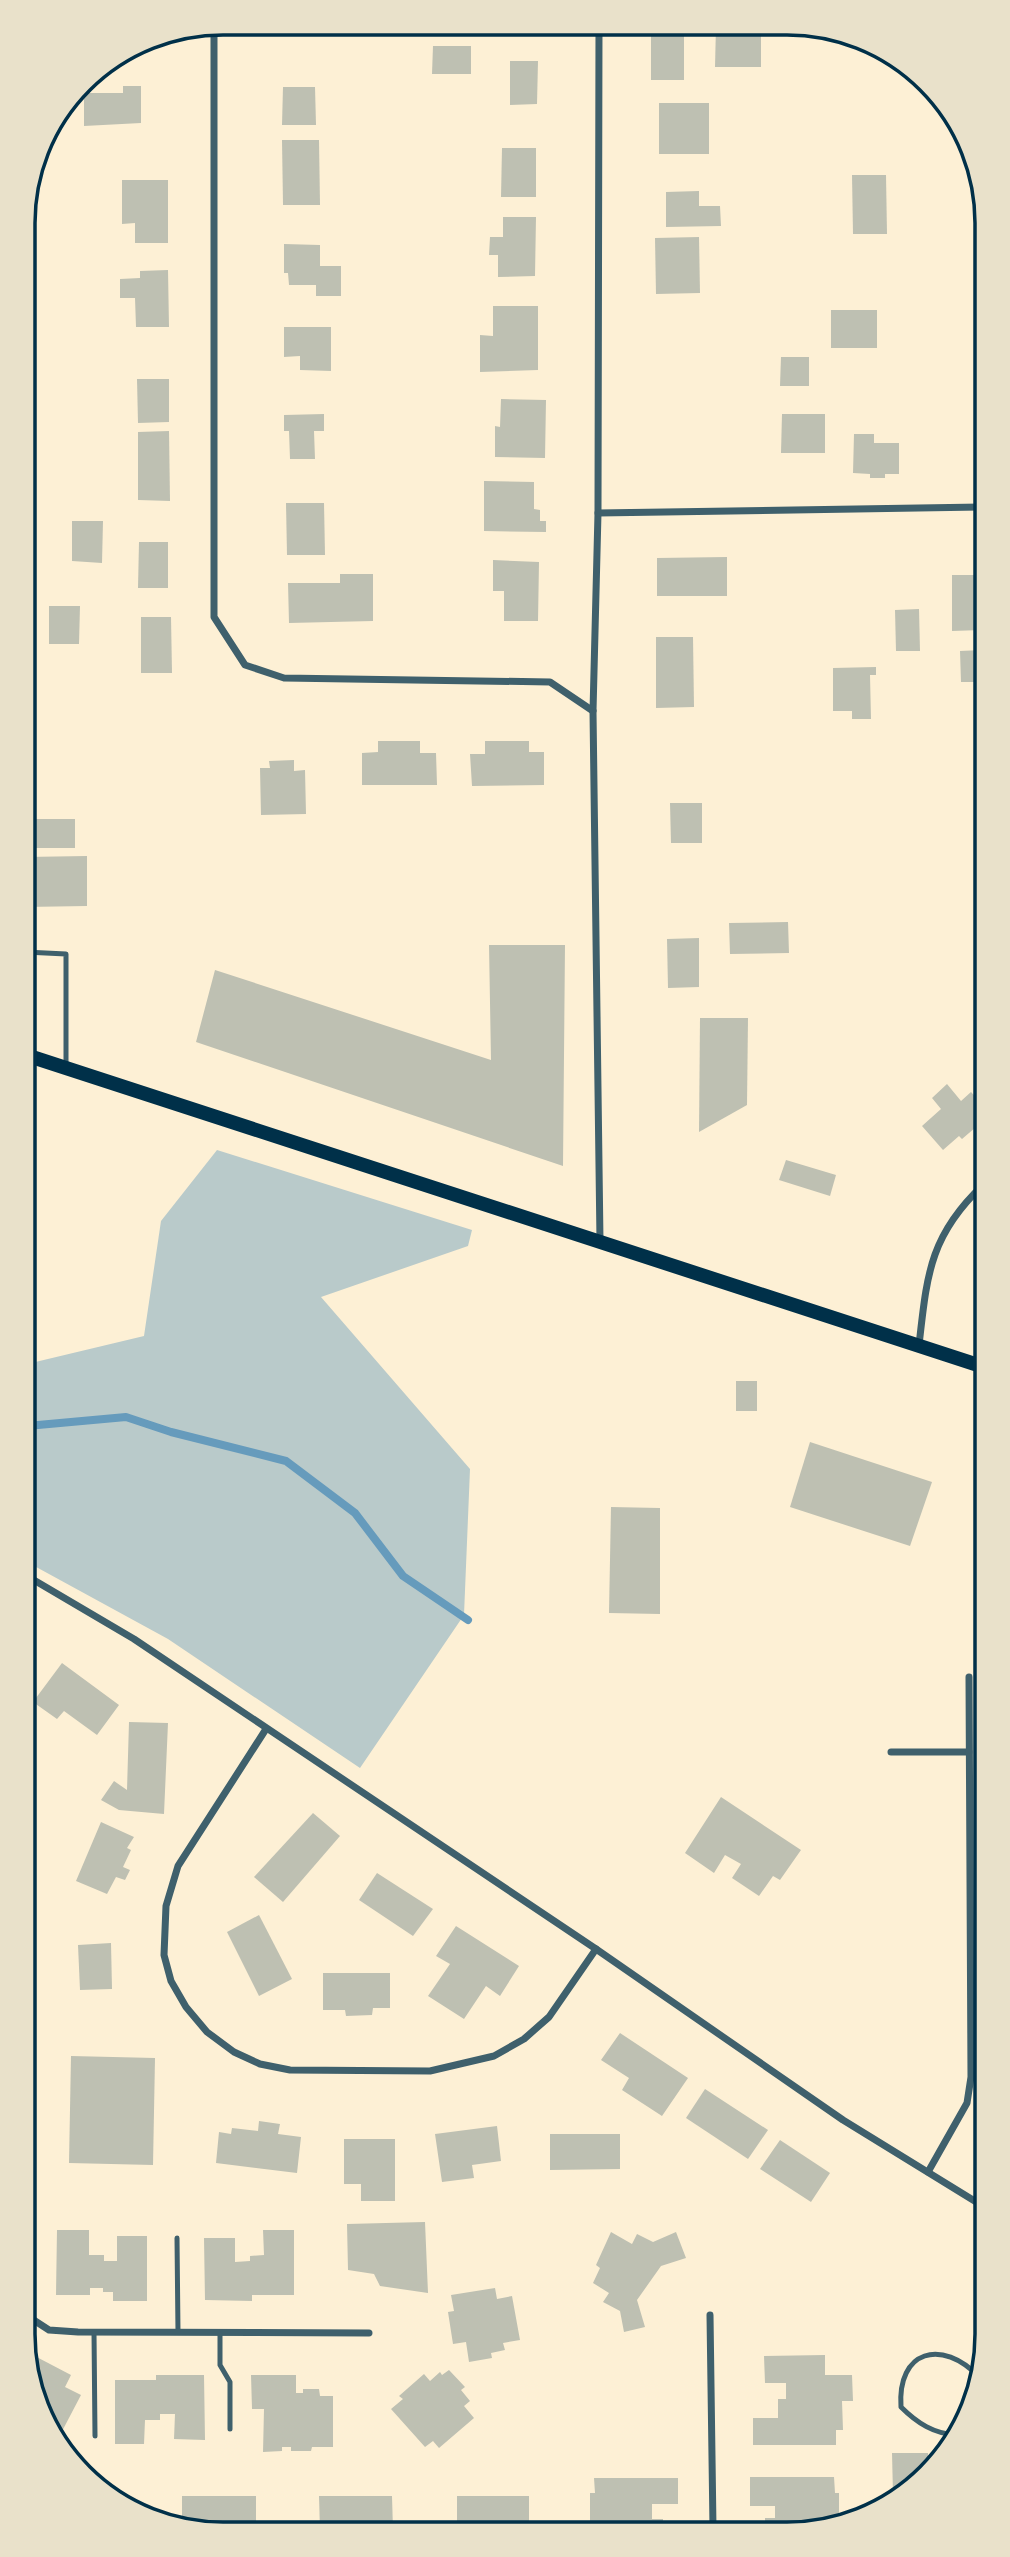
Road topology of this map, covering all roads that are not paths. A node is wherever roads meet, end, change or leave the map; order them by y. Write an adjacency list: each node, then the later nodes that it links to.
1 (599, 35): 4 (street)
2 (214, 36): 5 (street)
3 (975, 507): 4 (street)
4 (598, 513): 5 (street)
5 (593, 711): 10 (street)
6 (35, 952): 8 (lane)
7 (35, 1058): 8 (main road)
8 (66, 1068): 10 (main road)
9 (975, 1195): 11 (street)
10 (600, 1241): 11 (main road)
11 (919, 1346): 12 (main road)
12 (975, 1364)
13 (35, 1581): 15 (street)
14 (969, 1677): 17 (street)
15 (266, 1729): 18 (street); 18 (street)
16 (891, 1752): 17 (street)
17 (969, 1752): 19 (street)
18 (596, 1949): 19 (street)
19 (928, 2172): 20 (street)
20 (975, 2201)
21 (177, 2238): 25 (lane)
22 (710, 2315): 32 (street)
23 (35, 2321): 24 (street)
24 (94, 2332): 25 (street); 31 (lane)
25 (178, 2332): 26 (street)
26 (220, 2333): 27 (street); 29 (lane)
27 (369, 2333)
28 (971, 2369): 30 (lane)
29 (230, 2429)
30 (946, 2434)
31 (95, 2436)
32 (713, 2522)

